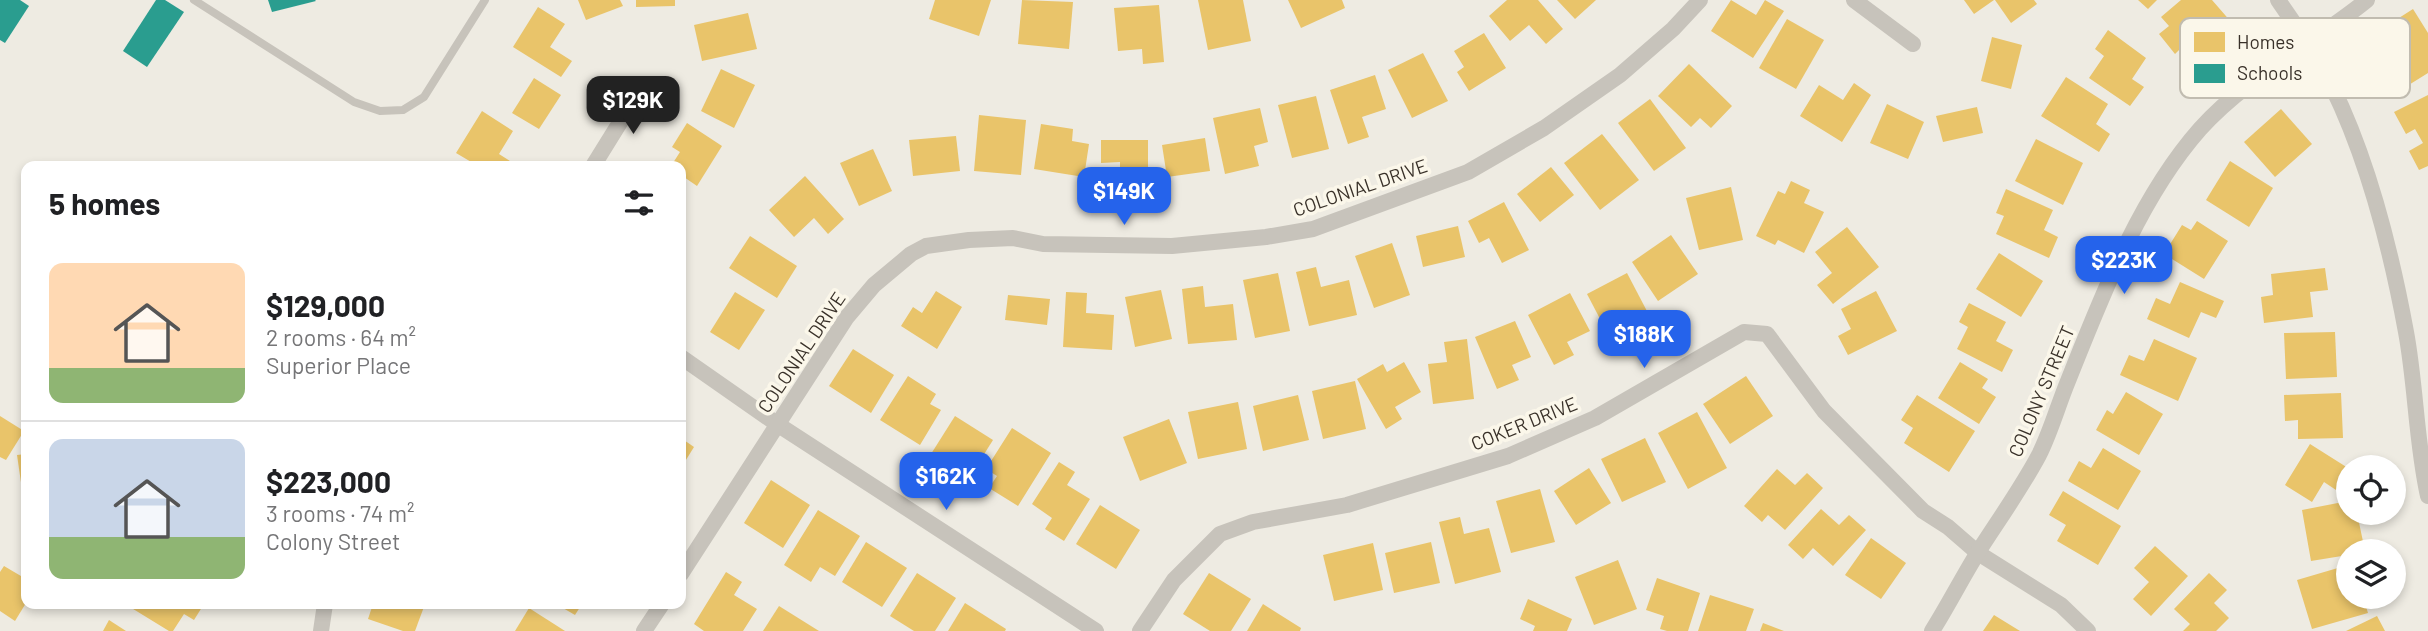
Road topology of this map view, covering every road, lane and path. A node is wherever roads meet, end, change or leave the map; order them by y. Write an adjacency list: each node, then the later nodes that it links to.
1 (194, 0): 2 (lane)
2 (485, 0)
3 (1700, 0): 16 (street, COLONIAL DRIVE)
4 (1854, 0): 9 (street)
5 (2278, 0): 7 (street)
6 (2367, 0): 8 (street, COLONY STREET)
7 (2290, 18)
8 (2345, 18)
9 (1913, 44)
10 (642, 86): 13 (street)
11 (2233, 98): 18 (street, COLONY STREET)
12 (2336, 98): 15 (street)
13 (596, 161)
14 (686, 360): 16 (street)
15 (2421, 394): 17 (street)
16 (777, 424): 19 (street, COLONIAL DRIVE); 24 (street)
17 (2428, 496)
18 (1978, 553): 25 (street, COKER DRIVE); 26 (street, COLONY STREET); 27 (street, COKER DRIVE)
19 (686, 566)
20 (324, 609): 22 (street)
21 (659, 609): 23 (street)
22 (321, 631)
23 (644, 631)
24 (1096, 631)
25 (1140, 631)
26 (1932, 631)
27 (2088, 631)

